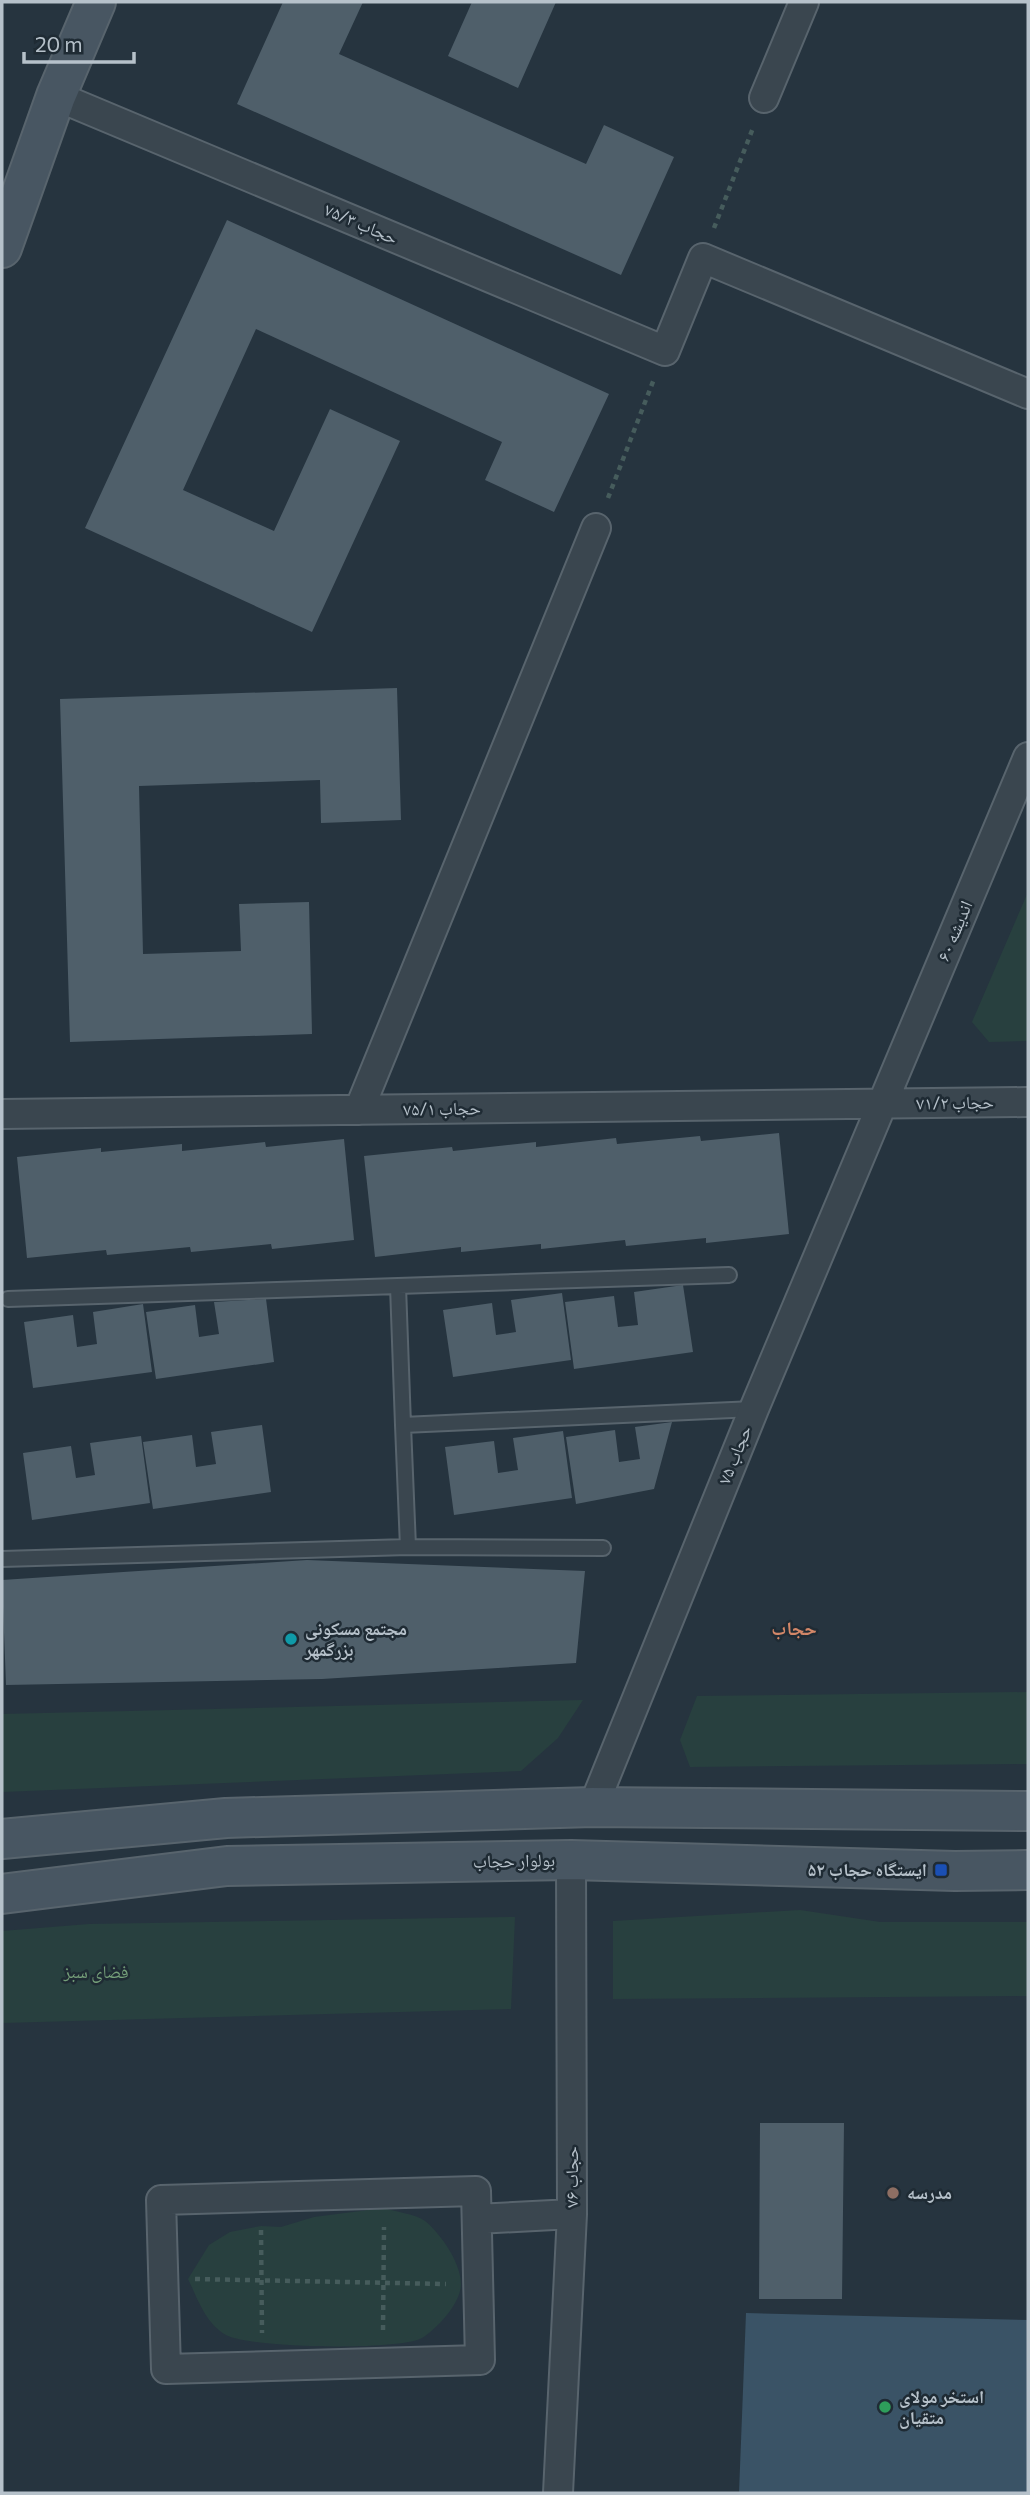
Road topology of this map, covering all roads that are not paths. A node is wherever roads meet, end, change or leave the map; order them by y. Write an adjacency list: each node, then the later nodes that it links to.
1 (96, 2): 3 (main road)
2 (804, 2): 4 (street)
3 (56, 96): 5 (main road); 6 (street, حجاب ۷۵/۳)
4 (764, 98)
5 (2, 248)
6 (1028, 394)
7 (596, 528): 11 (street)
8 (1028, 757): 10 (street, اندیشه ۶۰)
9 (1028, 1102): 10 (street, حجاب ۷۱/۲)
10 (883, 1104): 11 (street, حجاب ۷۵/۱); 16 (street, حجاب ۷۵)
11 (359, 1110): 12 (street, حجاب ۷۵/۱)
12 (2, 1114)
13 (729, 1275): 14 (lane)
14 (398, 1286): 15 (lane); 17 (lane)
15 (8, 1299)
16 (754, 1409): 17 (lane); 21 (street, حجاب ۷۵)
17 (403, 1425): 18 (lane)
18 (408, 1547): 19 (lane); 20 (lane)
19 (603, 1548)
20 (2, 1559)
21 (593, 1807): 23 (main road); 24 (main road)
22 (1028, 1811): 23 (main road)
23 (957, 1812): 27 (main road)
24 (2, 1839)
25 (571, 1860): 27 (main road, بولوار حجاب); 28 (main road, بولوار حجاب); 29 (street, حجاب ۷۶)
26 (1028, 1870): 27 (main road, بولوار حجاب)
27 (955, 1871)
28 (2, 1894)
29 (572, 2214): 30 (street); 31 (street, حجاب ۷۶)
30 (477, 2219): 30 (street)
31 (558, 2493)

